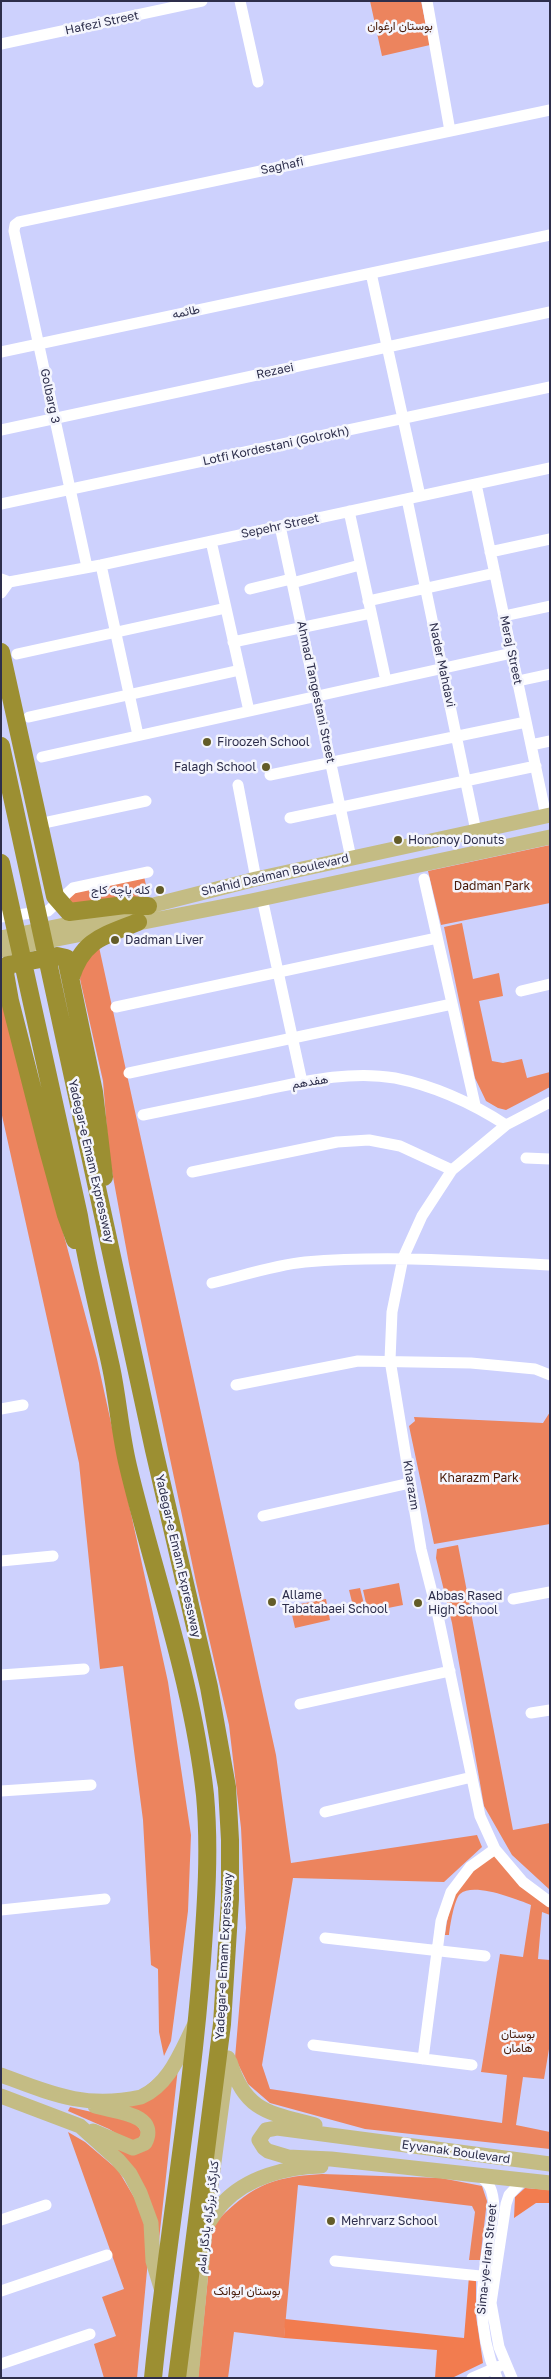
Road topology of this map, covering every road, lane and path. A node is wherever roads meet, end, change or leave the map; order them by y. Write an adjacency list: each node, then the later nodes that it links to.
1 (202, 1): 4 (street, Hafezi Street)
2 (240, 1): 5 (street)
3 (426, 1): 7 (street)
4 (1, 44)
5 (258, 82)
6 (550, 110): 7 (street, Saghafi)
7 (450, 131): 8 (street, Saghafi)
8 (15, 225): 12 (street, Golbarg 3)
9 (550, 235): 10 (street, طائمه)
10 (371, 273): 12 (street, طائمه); 13 (street)
11 (550, 312): 13 (street, Rezaei)
12 (39, 344): 14 (street, طائمه); 16 (street, Golbarg 3)
13 (387, 347): 16 (street, Rezaei); 17 (street)
14 (1, 352)
15 (550, 387): 17 (street, Lotfi Kordestani (Golrokh))
16 (55, 418): 18 (street, Rezaei); 21 (street, Golbarg 3)
17 (403, 418): 21 (street, Lotfi Kordestani (Golrokh)); 22 (street)
18 (1, 430)
19 (550, 468): 20 (street, Sepehr Street)
20 (476, 484): 22 (street, Sepehr Street); 29 (street, Meraj Street)
21 (70, 489): 24 (street, Lotfi Kordestani (Golrokh)); 32 (street, Golbarg 3)
22 (420, 496): 23 (street, Sepehr Street)
23 (407, 499): 25 (street, Sepehr Street); 36 (street, Nader Mahdavi)
24 (1, 504)
25 (349, 511): 26 (street, Sepehr Street); 31 (street)
26 (280, 526): 28 (street, Sepehr Street); 35 (street, Ahmad Tangestani Street)
27 (550, 539): 29 (street)
28 (211, 541): 30 (street, Sepehr Street); 41 (street)
29 (490, 552): 33 (street, Meraj Street)
30 (101, 565): 32 (street, Sepehr Street); 45 (street)
31 (360, 565): 35 (street); 39 (street)
32 (88, 567): 34 (street, Sepehr Street)
33 (495, 573): 36 (street); 43 (street, Meraj Street)
34 (5, 581): 38 (street, Sepehr Street)
35 (292, 581): 37 (street); 44 (street, Ahmad Tangestani Street)
36 (426, 587): 39 (street); 49 (street, Nader Mahdavi)
37 (250, 589)
38 (1, 593)
39 (368, 600): 42 (street)
40 (550, 606): 43 (street)
41 (226, 608): 45 (street); 46 (street)
42 (371, 612): 44 (street); 52 (street)
43 (504, 616): 48 (street, Meraj Street)
44 (302, 628): 46 (street); 55 (street, Ahmad Tangestani Street)
45 (116, 633): 47 (street); 54 (street)
46 (233, 642): 50 (street)
47 (6, 652): 74 (highway)
48 (512, 653): 49 (street); 53 (street, Meraj Street)
49 (442, 668): 52 (street); 60 (street, Nader Mahdavi)
50 (240, 670): 54 (street); 56 (street)
51 (550, 674): 53 (street)
52 (386, 681): 55 (street)
53 (518, 681): 58 (street, Meraj Street)
54 (129, 695): 57 (street); 59 (street)
55 (316, 696): 56 (street); 65 (street, Ahmad Tangestani Street)
56 (249, 711): 59 (street)
57 (29, 717)
58 (526, 722): 60 (street); 62 (street, Meraj Street)
59 (138, 735): 64 (street)
60 (457, 736): 65 (street); 68 (street, Nader Mahdavi)
61 (550, 741): 62 (street)
62 (531, 745): 66 (street, Meraj Street)
63 (1, 746): 107 (highway, Yadegar-e Emam Expressway)
64 (42, 757)
65 (331, 762): 67 (street); 71 (street, Ahmad Tangestani Street)
66 (536, 766): 68 (street); 72 (street, Meraj Street)
67 (270, 775)
68 (466, 781): 71 (street); 75 (street, Nader Mahdavi)
69 (238, 785): 80 (street)
70 (146, 801): 74 (street)
71 (340, 807): 73 (street); 77 (street, Ahmad Tangestani Street)
72 (548, 816): 75 (main road, Shahid Dadman Boulevard)
73 (290, 818)
74 (38, 824): 83 (highway)
75 (476, 831): 77 (main road, Shahid Dadman Boulevard)
76 (550, 837): 82 (main road, Shahid Dadman Boulevard)
77 (351, 858): 80 (main road, Shahid Dadman Boulevard)
78 (1, 863): 85 (highway, Yadegar-e Emam Expressway)
79 (148, 872): 83 (street)
80 (256, 879): 84 (main road, Shahid Dadman Boulevard)
81 (424, 879): 87 (street)
82 (262, 898): 86 (main road, Shahid Dadman Boulevard); 89 (street)
83 (58, 902): 84 (highway); 85 (street)
84 (148, 906): 88 (main road, Shahid Dadman Boulevard)
85 (7, 915): 110 (highway, Yadegar-e Emam Expressway)
86 (138, 922): 88 (main road, Shahid Dadman Boulevard); 90 (highway)
87 (437, 938): 89 (street); 94 (street)
88 (2, 940)
89 (278, 973): 95 (street); 96 (street)
90 (72, 978): 93 (highway); 107 (highway)
91 (550, 984): 92 (street)
92 (521, 990)
93 (6, 995): 110 (highway)
94 (452, 1004): 96 (street); 100 (street)
95 (116, 1007)
96 (292, 1038): 97 (street); 98 (street)
97 (130, 1073)
98 (302, 1082): 100 (street, هفدهم); 101 (street, هفدهم)
99 (550, 1102): 102 (street, Kharazm)
100 (475, 1105): 102 (street, هفدهم)
101 (143, 1116)
102 (506, 1124): 105 (street, Kharazm)
103 (526, 1158): 104 (street)
104 (550, 1159)
105 (452, 1170): 106 (street); 108 (street, Kharazm)
106 (192, 1172)
107 (108, 1232): 141 (highway, Yadegar-e Emam Expressway)
108 (403, 1258): 109 (street); 111 (street); 112 (street, Kharazm)
109 (550, 1265)
110 (88, 1271): 140 (highway, Yadegar-e Emam Expressway)
111 (212, 1283)
112 (390, 1360): 113 (street); 114 (street); 117 (street, Kharazm)
113 (550, 1374)
114 (236, 1385)
115 (23, 1405): 116 (street)
116 (1, 1409)
117 (410, 1483): 118 (street); 124 (street, Kharazm)
118 (263, 1516)
119 (53, 1556): 120 (street)
120 (1, 1560)
121 (550, 1592): 122 (street)
122 (513, 1599)
123 (84, 1669): 125 (street)
124 (450, 1671): 126 (street); 129 (street, Kharazm)
125 (1, 1675)
126 (300, 1704)
127 (550, 1710): 128 (street)
128 (531, 1713)
129 (472, 1777): 132 (street); 133 (street, Kharazm)
130 (91, 1784): 131 (street)
131 (1, 1792)
132 (324, 1812)
133 (495, 1849): 135 (street, Kharazm); 138 (street)
134 (105, 1899): 136 (street)
135 (550, 1902)
136 (1, 1910)
137 (325, 1938): 138 (street)
138 (438, 1951): 139 (street); 144 (street)
139 (485, 1956)
140 (198, 2019): 148 (main road); 163 (highway, Yadegar-e Emam Expressway)
141 (222, 2024): 143 (main road); 169 (highway, Yadegar-e Emam Expressway)
142 (313, 2045): 144 (street)
143 (228, 2058): 150 (main road); 158 (main road, کنارگذر بزرگراه یادگار امام)
144 (423, 2059): 145 (street)
145 (472, 2065)
146 (1, 2075): 148 (main road)
147 (1, 2096): 149 (main road)
148 (83, 2102): 149 (main road)
149 (80, 2126): 163 (main road)
150 (362, 2139): 151 (main road); 152 (main road, Eyvanak Boulevard)
151 (366, 2164): 153 (main road, Eyvanak Boulevard); 158 (main road)
152 (550, 2164)
153 (478, 2175): 154 (main road, Eyvanak Boulevard); 161 (street, Sima-ye-Iran Street)
154 (523, 2180): 155 (main road, Eyvanak Boulevard); 161 (street, Sima-ye-Iran Street)
155 (550, 2183)
156 (46, 2205): 157 (street)
157 (1, 2220)
158 (205, 2229): 170 (main road, کنارگذر بزرگراه یادگار امام)
159 (107, 2255): 162 (street)
160 (335, 2261): 161 (street)
161 (489, 2276): 166 (street, Sima-ye-Iran Street); 167 (street, Sima-ye-Iran Street)
162 (1, 2291)
163 (162, 2291): 168 (highway, Yadegar-e Emam Expressway)
164 (90, 2334): 165 (street)
165 (1, 2364)
166 (505, 2364): 167 (street); 172 (street, Sima-ye-Iran Street)
167 (496, 2373): 171 (street)
168 (153, 2378)
169 (178, 2378)
170 (191, 2378)
171 (472, 2378)
172 (512, 2378)

